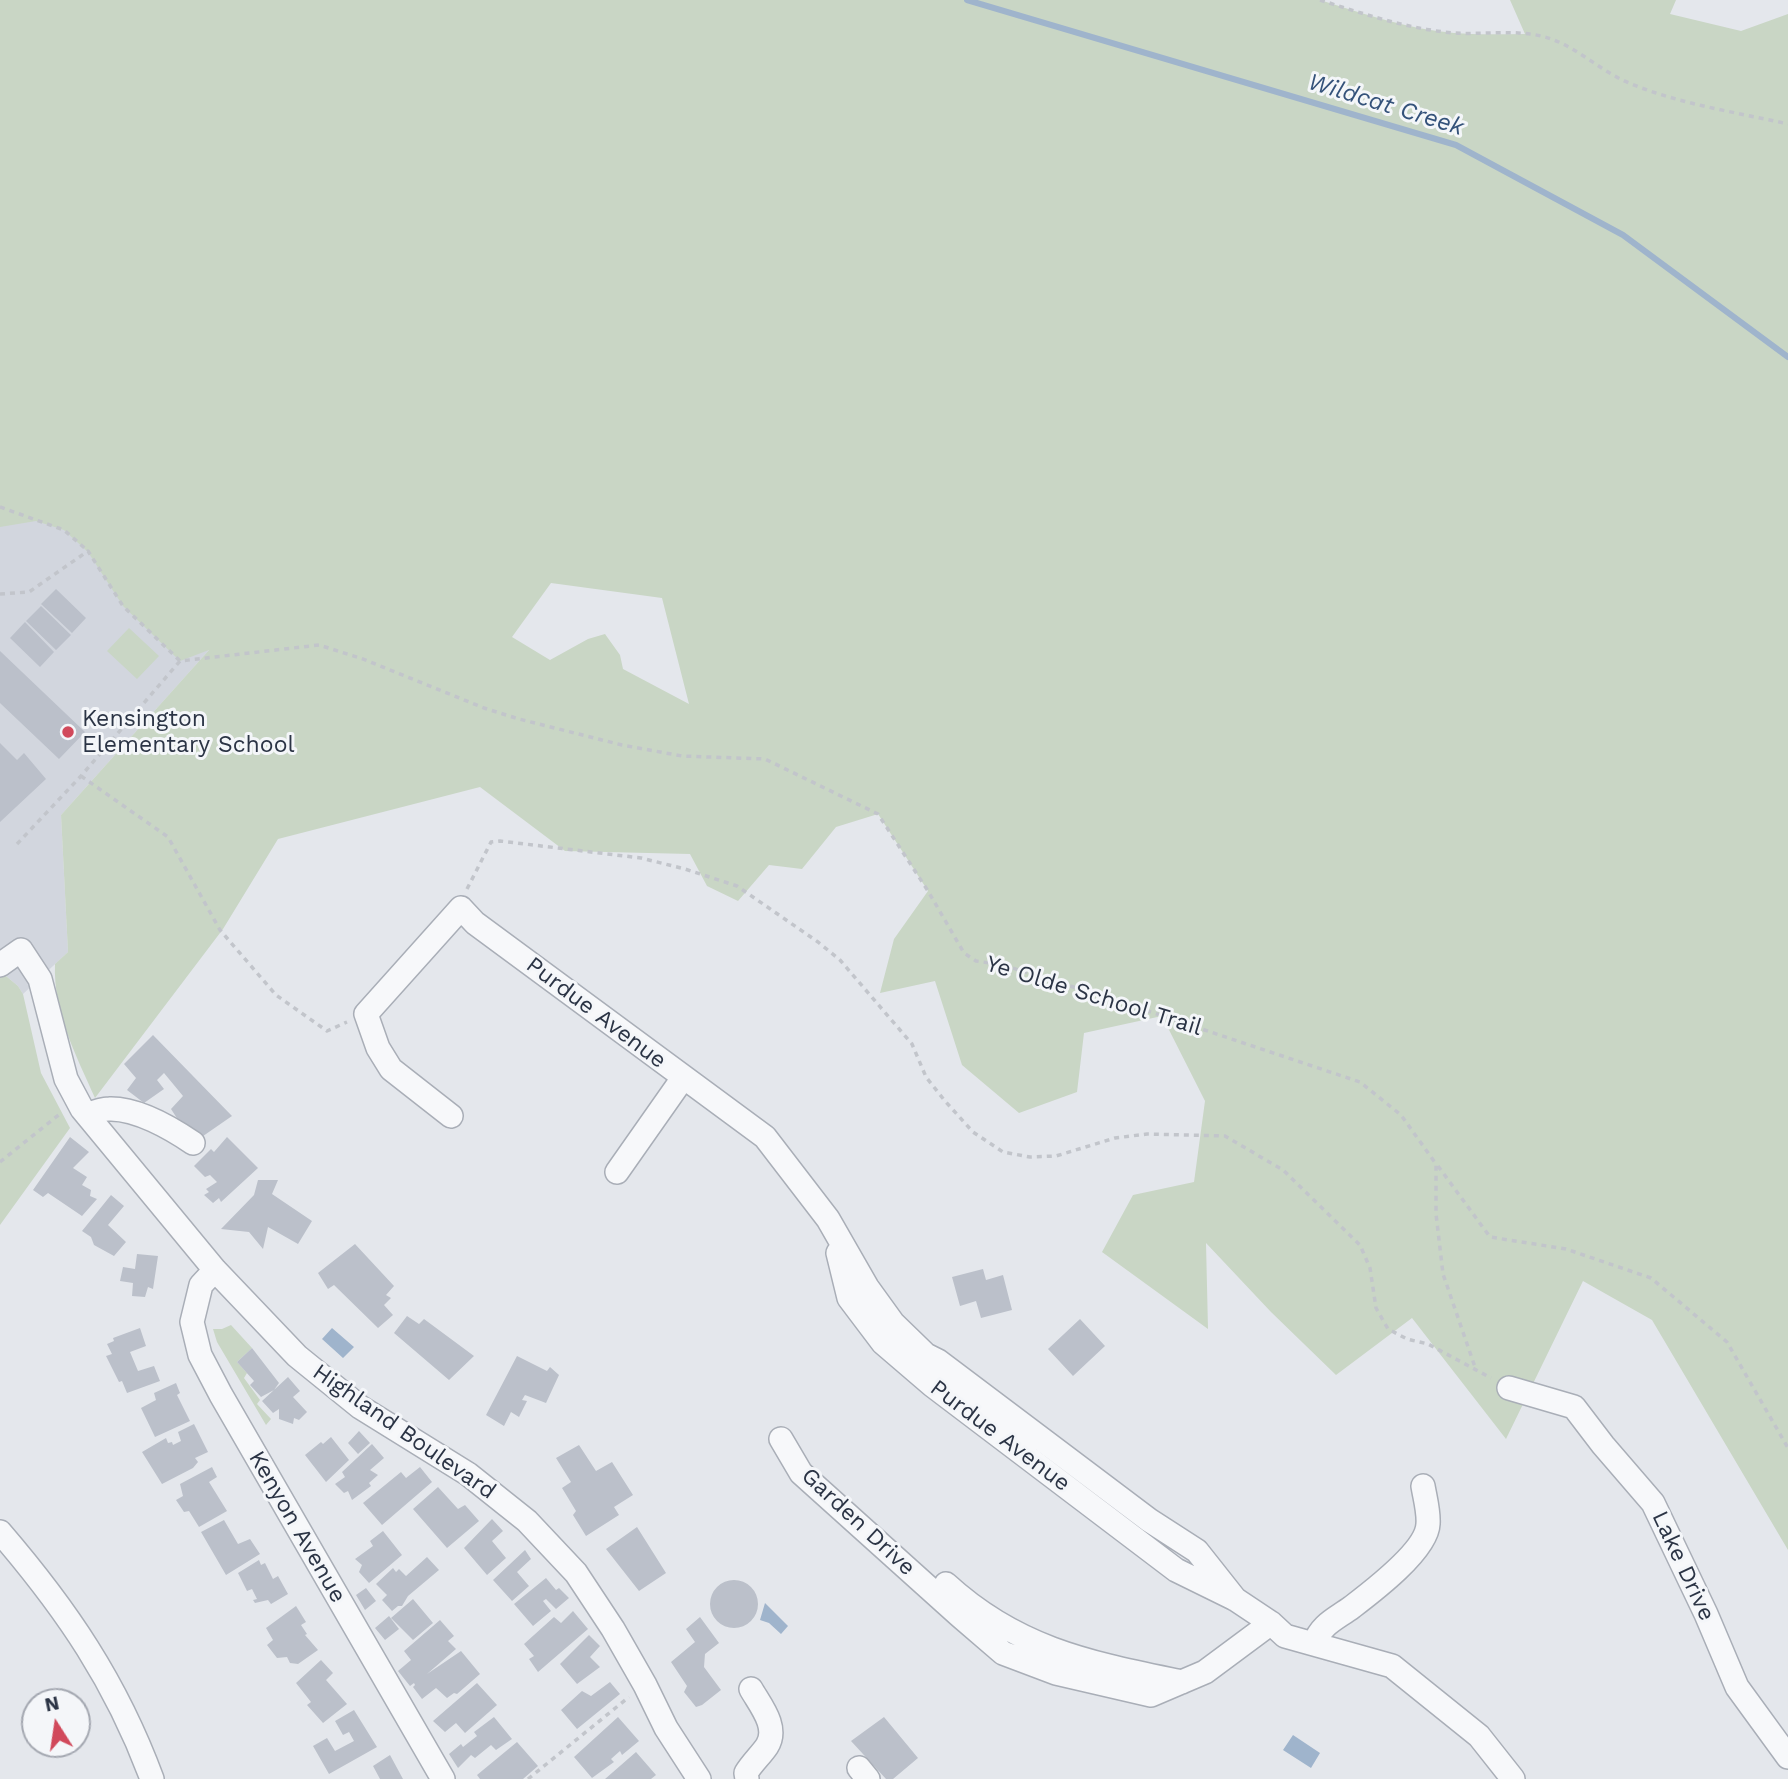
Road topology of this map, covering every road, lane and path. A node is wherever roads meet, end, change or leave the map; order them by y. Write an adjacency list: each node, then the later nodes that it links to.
1 (1320, 0): 2 (path)
2 (1788, 124)
3 (0, 507): 4 (path)
4 (88, 551): 5 (path); 6 (path)
5 (0, 594)
6 (180, 661): 7 (path); 17 (path, Ye Olde School Trail)
7 (81, 776): 8 (path); 11 (path)
8 (17, 844)
9 (461, 908): 11 (street); 12 (street, Purdue Avenue); 20 (path)
10 (0, 965): 13 (street, Highland Boulevard)
11 (366, 1014): 14 (street)
12 (683, 1078): 18 (street); 25 (street, Purdue Avenue)
13 (82, 1108): 15 (street); 16 (path); 19 (street, Highland Boulevard)
14 (451, 1116)
15 (193, 1143)
16 (0, 1162)
17 (1436, 1164): 20 (path); 22 (path, Ye Olde School Trail)
18 (617, 1172)
19 (215, 1270): 28 (street, Highland Boulevard); 32 (street, Kenyon Avenue)
20 (1476, 1370): 21 (path)
21 (1509, 1388): 30 (street, Lake Drive)
22 (1788, 1448)
23 (1423, 1486): 26 (street)
24 (0, 1532): 31 (street)
25 (1271, 1623): 26 (street, Purdue Avenue); 27 (street, Garden Drive)
26 (1314, 1644): 36 (street, Purdue Avenue)
27 (1182, 1682): 27 (street, Garden Drive)
28 (645, 1685): 33 (path); 34 (street, Highland Boulevard)
29 (751, 1689): 35 (street)
30 (1788, 1757)
31 (152, 1779)
32 (443, 1779)
33 (528, 1779)
34 (699, 1779)
35 (747, 1779)
36 (1513, 1779)

